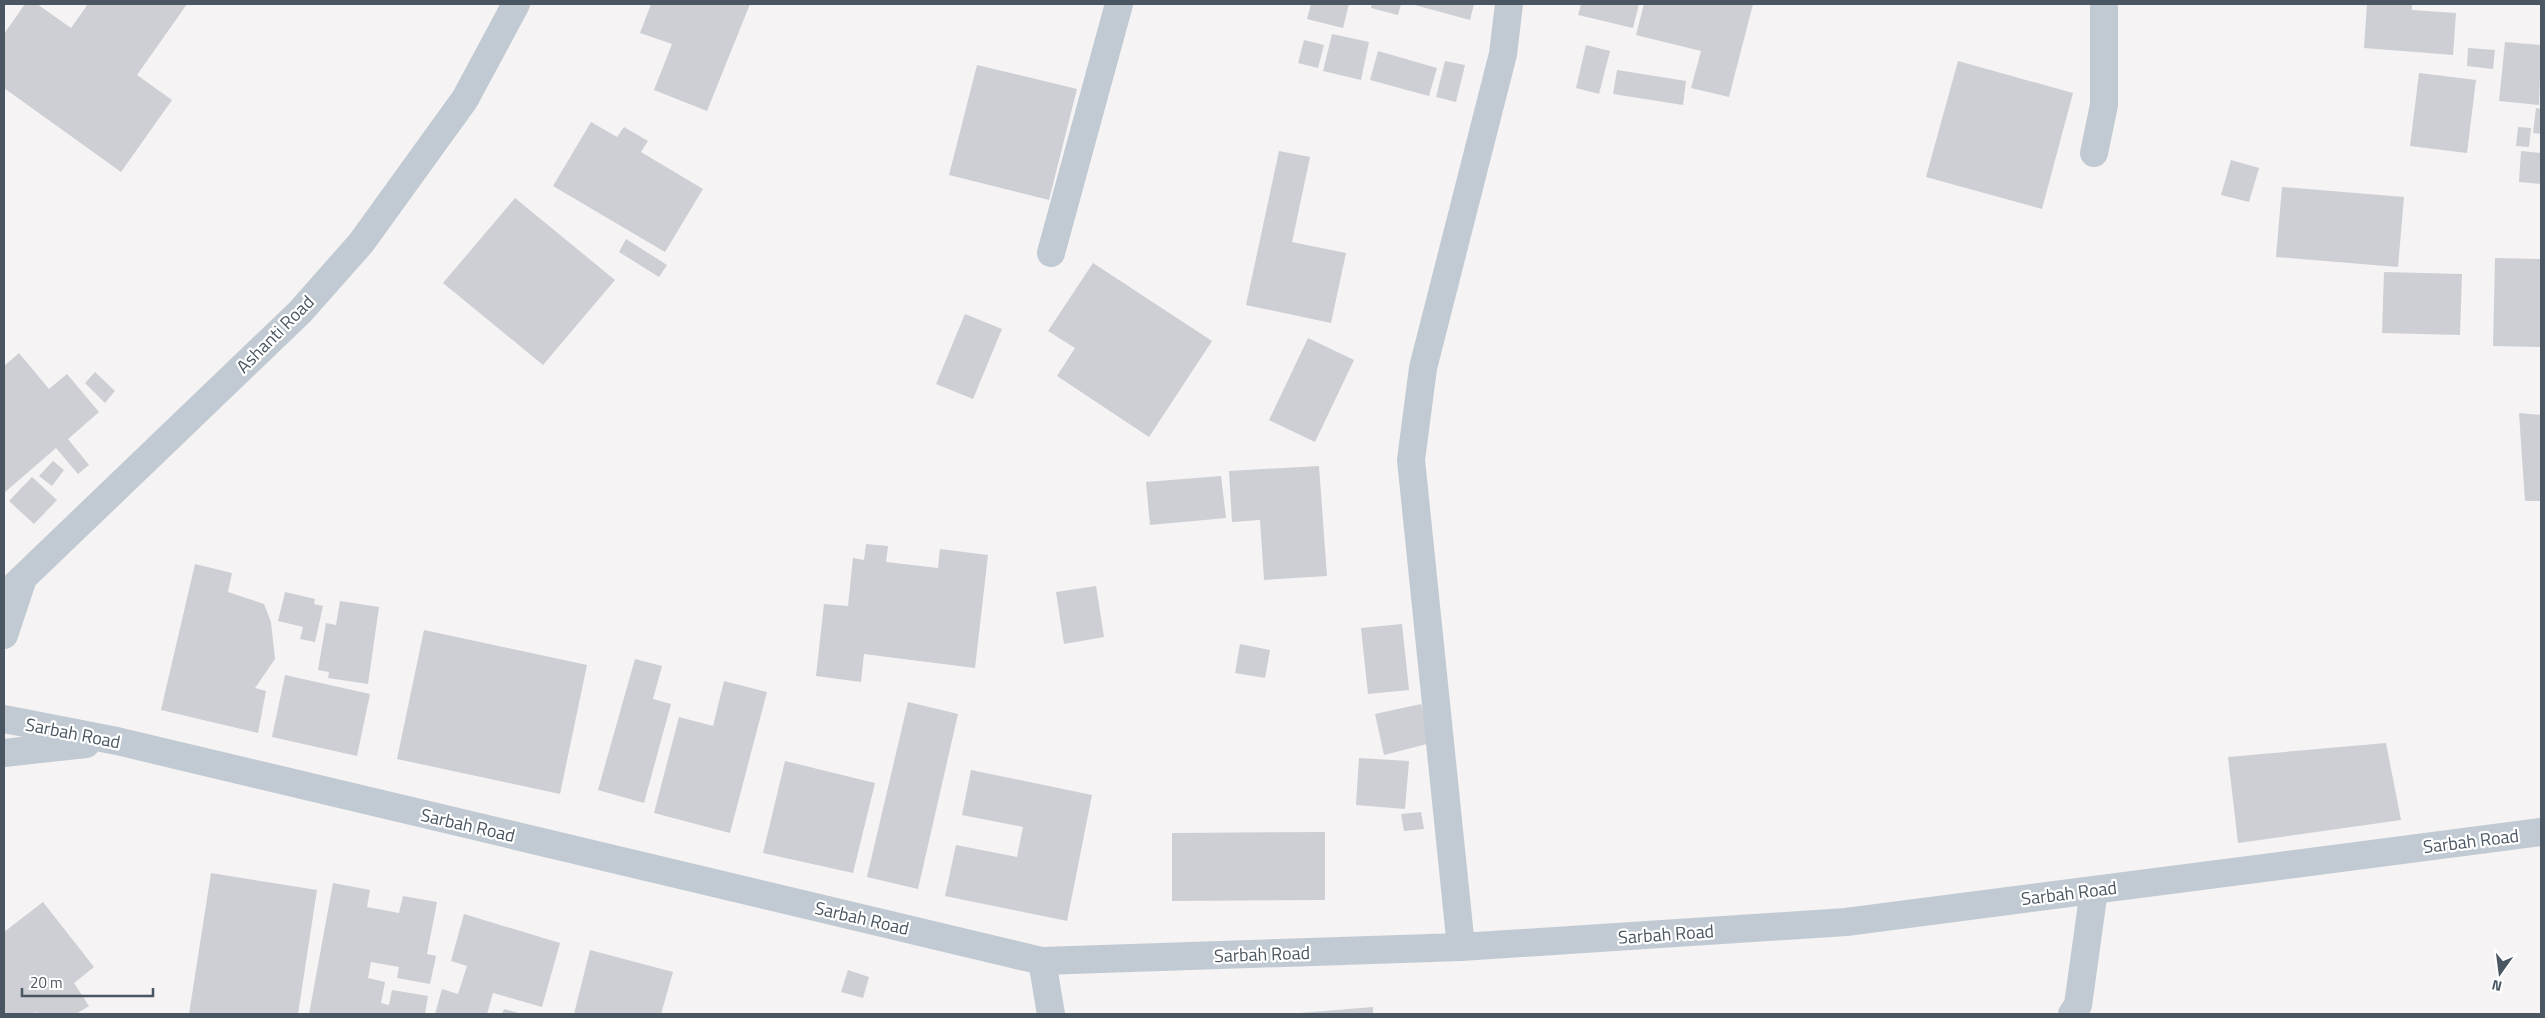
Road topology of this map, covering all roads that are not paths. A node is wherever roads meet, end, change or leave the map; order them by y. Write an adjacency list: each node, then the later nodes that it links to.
1 (516, 4): 7 (street, Ashanti Road)
2 (1119, 4): 6 (street)
3 (1508, 4): 15 (street)
4 (2104, 4): 5 (street)
5 (2094, 153)
6 (1051, 253)
7 (23, 578): 8 (street); 9 (street, Ashanti Road)
8 (4, 596)
9 (4, 635)
10 (4, 720): 11 (street, Sarbah Road)
11 (117, 741): 12 (street); 16 (street, Sarbah Road)
12 (4, 753)
13 (2541, 832): 14 (street, Sarbah Road)
14 (2094, 890): 15 (street, Sarbah Road); 18 (street)
15 (1461, 948): 16 (street, Sarbah Road)
16 (1042, 961): 17 (street)
17 (1051, 1014)
18 (2072, 1014)

